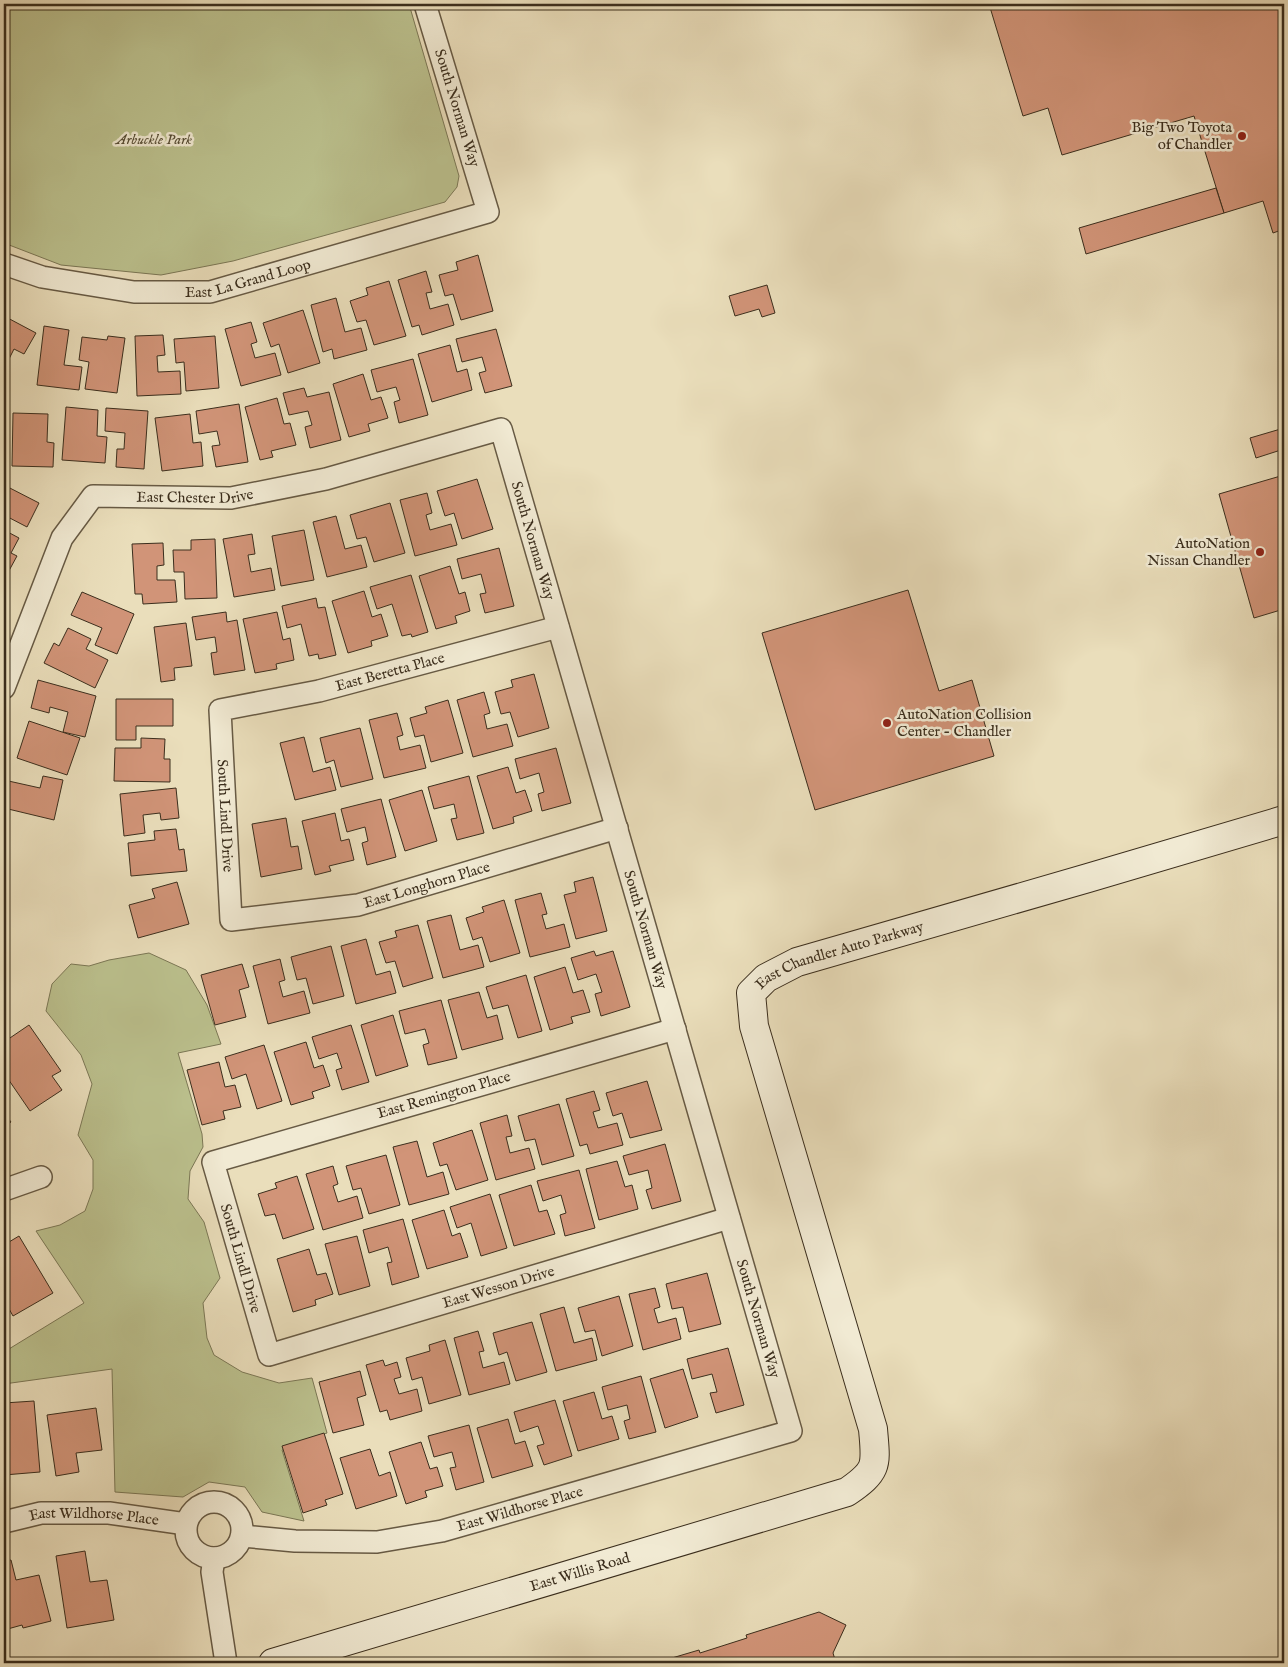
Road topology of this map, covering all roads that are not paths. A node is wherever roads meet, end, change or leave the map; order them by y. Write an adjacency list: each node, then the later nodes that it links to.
1 (425, 4): 2 (street, South Norman Way)
2 (488, 212): 3 (street, East La Grand Loop)
3 (4, 264)
4 (501, 429): 5 (street, South Norman Way); 6 (street, East Chester Drive)
5 (558, 627): 7 (street, East Beretta Place); 9 (street, South Norman Way)
6 (4, 688)
7 (220, 710): 10 (street, South Lindl Drive)
8 (1284, 820): 18 (street, East Chandler Auto Parkway)
9 (617, 828): 10 (street, East Longhorn Place); 11 (street, South Norman Way)
10 (231, 920)
11 (675, 1029): 12 (street, East Remington Place); 15 (street, South Norman Way)
12 (213, 1162): 16 (street, South Lindl Drive)
13 (41, 1177): 14 (street)
14 (4, 1190)
15 (729, 1218): 16 (street, East Wesson Drive); 17 (street, South Norman Way)
16 (269, 1355)
17 (791, 1431): 21 (street, East Wildhorse Place)
18 (876, 1463): 24 (street, East Willis Road)
19 (4, 1522): 20 (street, East Wildhorse Place)
20 (186, 1524): 21 (street); 22 (street)
21 (242, 1536): 22 (street)
22 (214, 1558): 23 (street)
23 (226, 1663)
24 (273, 1663)

